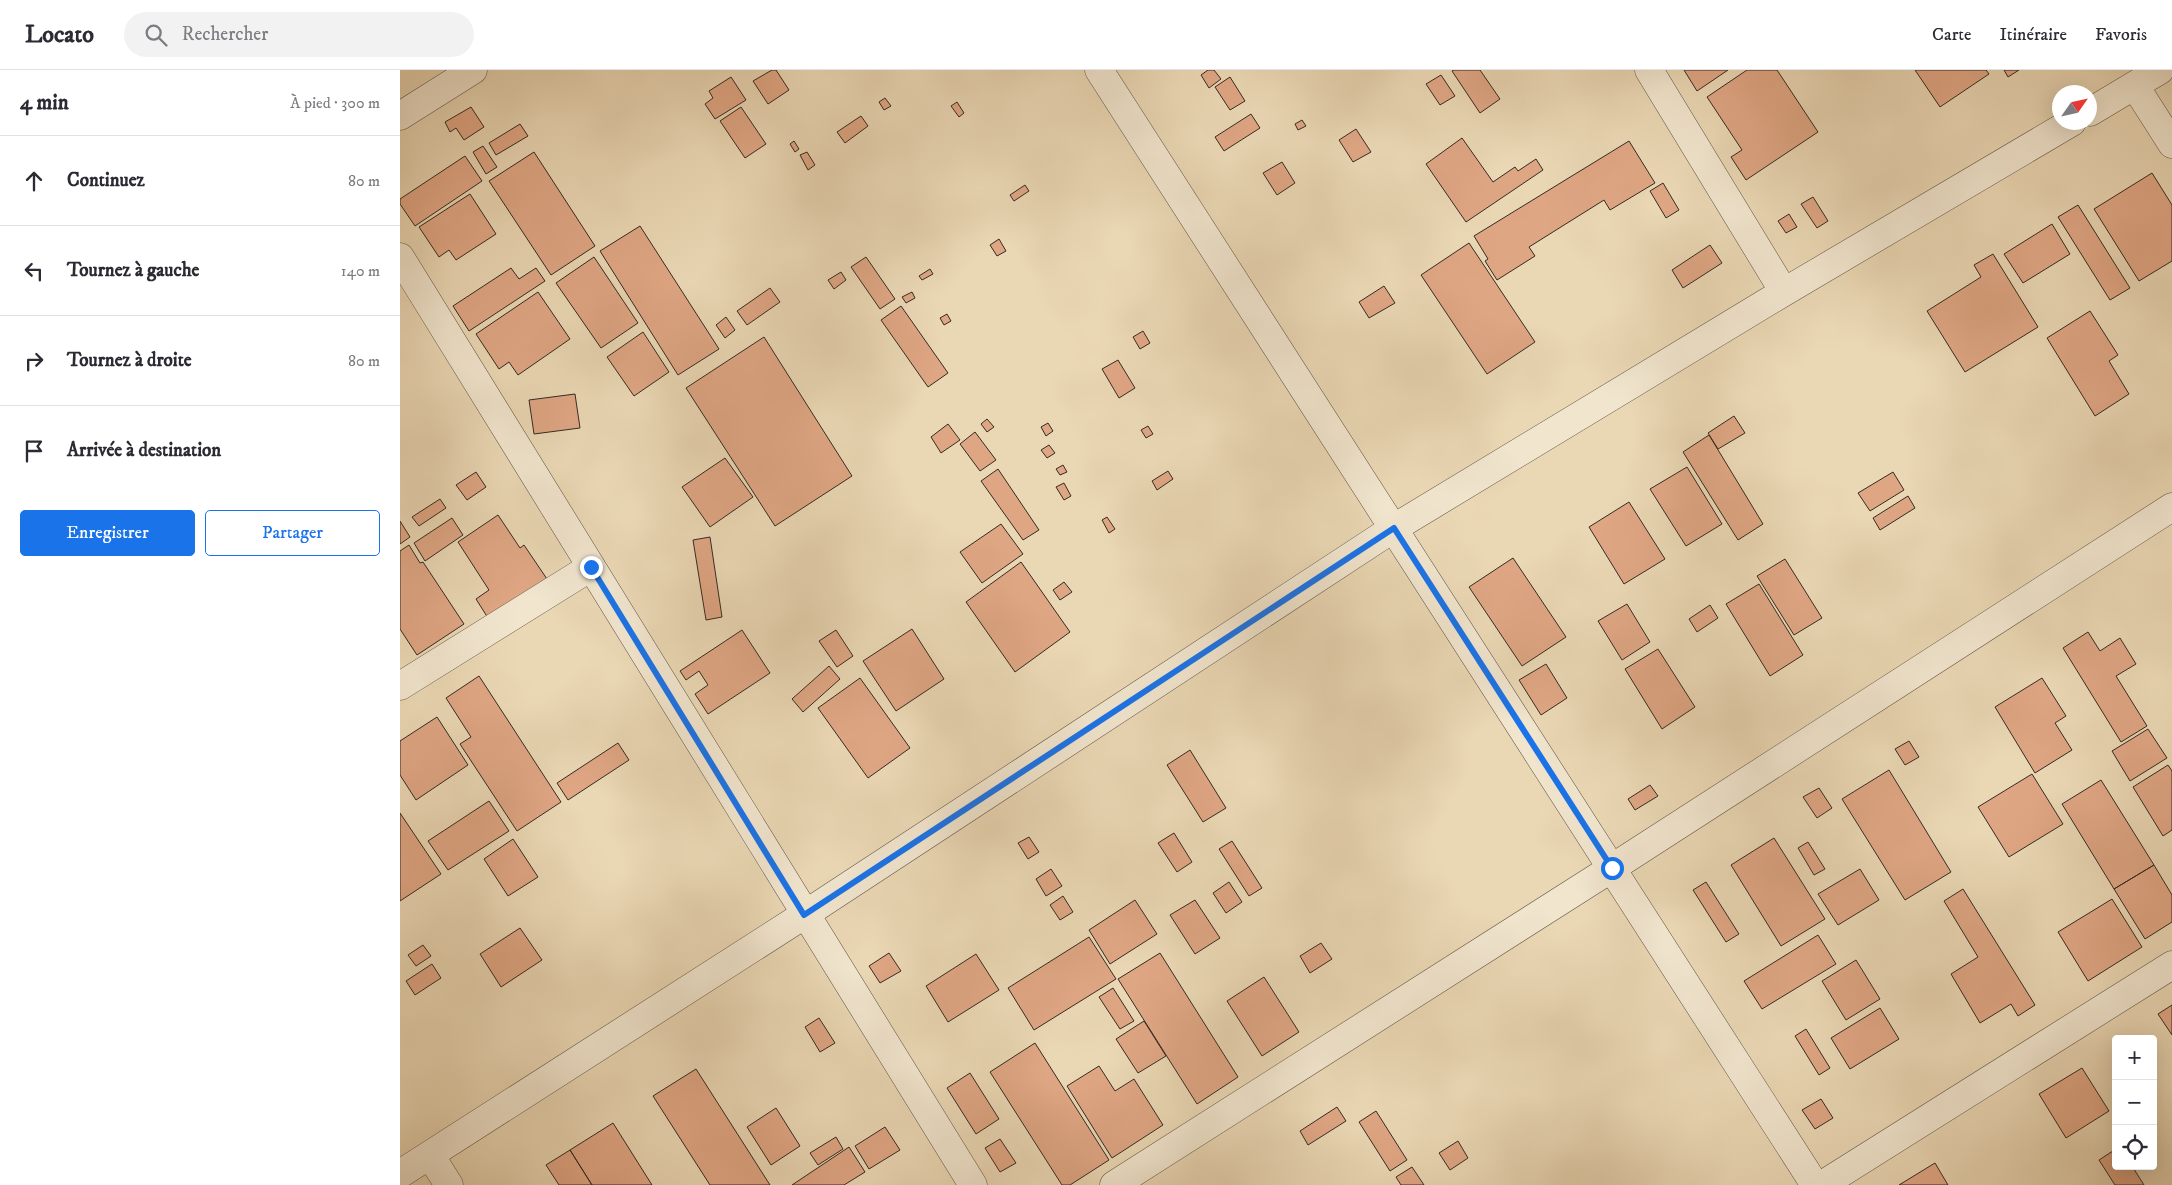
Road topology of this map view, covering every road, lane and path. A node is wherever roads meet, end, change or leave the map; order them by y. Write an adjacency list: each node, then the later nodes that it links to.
1 (473, 70): 7 (street)
2 (1098, 70): 13 (street)
3 (1649, 70): 11 (street)
4 (2160, 70): 5 (street)
5 (2135, 86): 6 (street); 9 (street)
6 (2097, 108)
7 (400, 116)
8 (2058, 130): 11 (street)
9 (2172, 144)
10 (400, 257): 14 (street)
11 (1784, 292): 13 (street)
12 (2172, 507): 16 (street)
13 (1394, 528): 16 (street); 17 (street)
14 (591, 567): 15 (street); 17 (street)
15 (400, 686)
16 (1612, 868): 23 (street); 24 (street)
17 (804, 915): 19 (street); 22 (street)
18 (2172, 965): 25 (street)
19 (430, 1155): 20 (street); 21 (street)
20 (400, 1174)
21 (449, 1185)
22 (973, 1185)
23 (1114, 1185)
24 (1815, 1185)
25 (1822, 1185)

